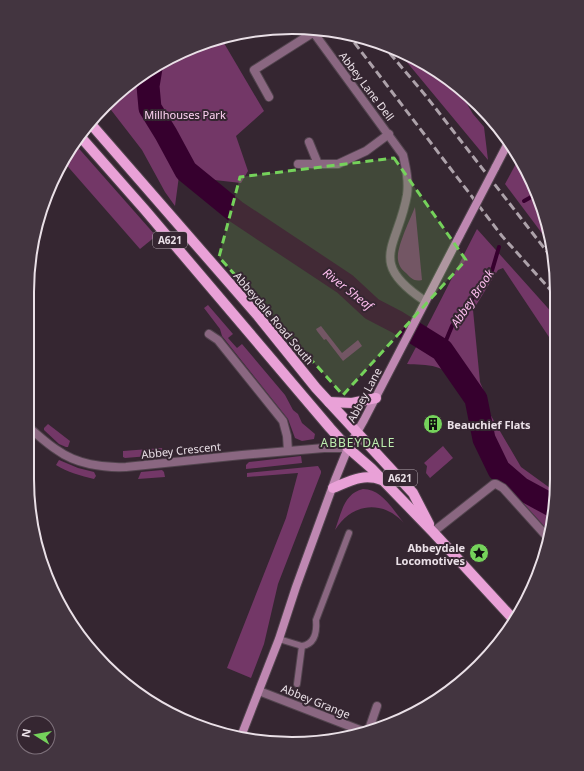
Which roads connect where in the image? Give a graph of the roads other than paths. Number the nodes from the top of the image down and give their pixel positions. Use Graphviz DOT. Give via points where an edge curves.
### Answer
graph roads {
  1 [pos="305,35"];
  2 [pos="316,35"];
  3 [pos="269,97"];
  4 [pos="94,127"];
  5 [pos="389,134"];
  6 [pos="83,140"];
  7 [pos="309,142"];
  8 [pos="506,147"];
  9 [pos="298,164"];
  10 [pos="318,164"];
  11 [pos="425,301"];
  12 [pos="209,334"];
  13 [pos="376,398"];
  14 [pos="328,402"];
  15 [pos="34,432"];
  16 [pos="357,432"];
  17 [pos="348,448"];
  18 [pos="288,451"];
  19 [pos="384,481"];
  20 [pos="333,488"];
  21 [pos="349,532"];
  22 [pos="433,532"];
  23 [pos="544,533"];
  24 [pos="510,616"];
  25 [pos="279,639"];
  26 [pos="302,646"];
  27 [pos="297,684"];
  28 [pos="259,691"];
  29 [pos="377,706"];
  30 [pos="371,724"];
  31 [pos="356,729"];
  32 [pos="243,732"];
  1 -- 3 [label="street, Abbey Lane Dell" via="254,70"];
  2 -- 5 [label="street, Abbey Lane Dell"];
  4 -- 14 [label="main road, Abbeydale Road South / A621" via="258,316"];
  5 -- 10 [label="street, Abbey Lane Dell" via="366,151 338,164"];
  5 -- 11 [label="street, Abbey Lane Dell" via="403,155 408,186 390,249 391,266 408,289"];
  6 -- 17 [label="main road, Abbeydale Road South / A621"];
  7 -- 10 [label="street"];
  8 -- 11 [label="main road, Abbey Lane, bridge"];
  9 -- 10 [label="street, Abbey Lane Dell"];
  11 -- 13 [label="main road, Abbey Lane"];
  12 -- 18 [label="street" via="218,340 283,420 288,436"];
  13 -- 14 [label="main road" via="352,403"];
  13 -- 16 [label="main road, Abbey Lane"];
  14 -- 16 [label="main road, Abbeydale Road South / A621"];
  15 -- 18 [label="street, Abbey Crescent" via="65,455 87,463 108,466 126,467"];
  16 -- 17 [label="main road, Abbey Lane"];
  16 -- 22 [label="main road, Abbeydale Road South / A621" via="414,493"];
  17 -- 18 [label="street, Abbey Crescent"];
  17 -- 19 [label="main road, Abbeydale Road South / A621"];
  17 -- 20 [label="main road, Abbey Lane"];
  19 -- 20 [label="main road" via="377,478 356,478"];
  19 -- 22 [label="main road, Abbeydale Road South / A621"];
  20 -- 25 [label="main road, Abbey Lane"];
  21 -- 26 [label="lane" via="316,620 315,635 310,643"];
  22 -- 23 [label="street" via="496,484 503,488"];
  22 -- 24 [label="main road, Abbeydale Road South / A621"];
  25 -- 26 [label="lane"];
  25 -- 28 [label="main road, Abbey Lane"];
  26 -- 27 [label="lane"];
  28 -- 31 [label="street, Abbey Grange"];
  28 -- 32 [label="main road, Abbey Lane"];
  29 -- 30 [label="street"];
}
